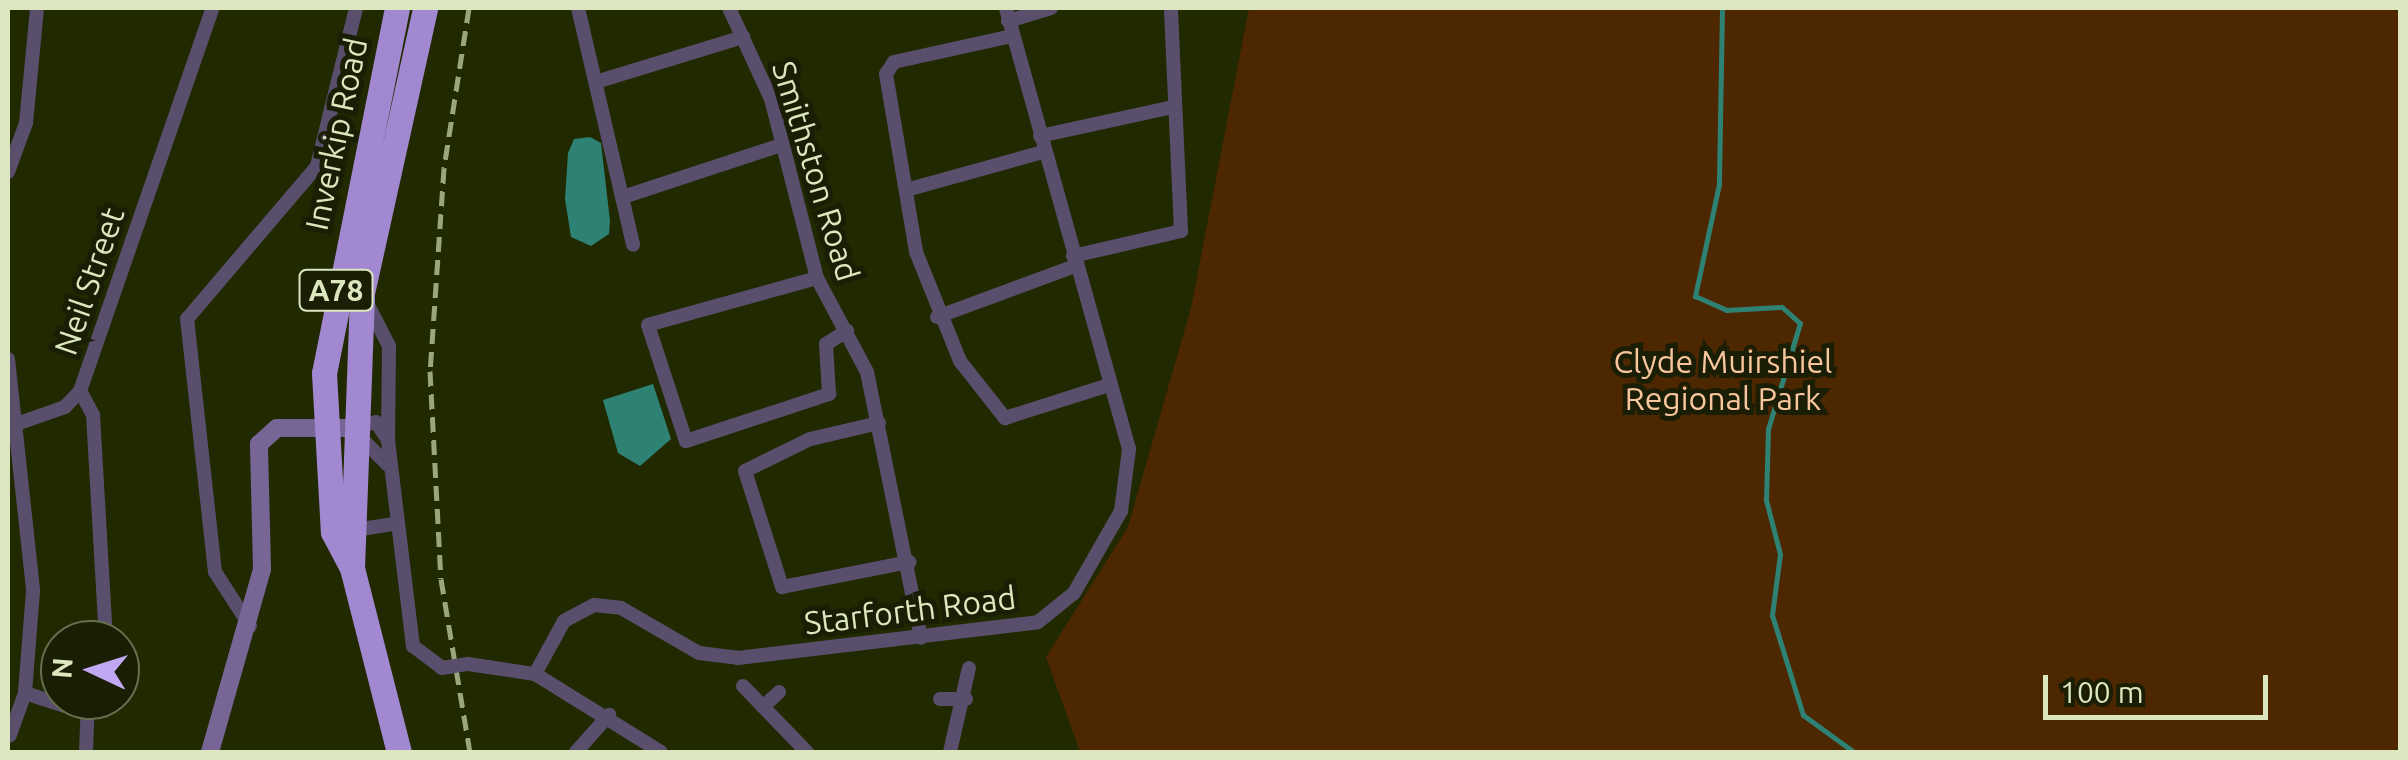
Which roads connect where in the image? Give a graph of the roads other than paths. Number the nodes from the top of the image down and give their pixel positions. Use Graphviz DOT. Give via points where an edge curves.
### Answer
graph roads {
  1 [pos="37,8"];
  2 [pos="213,8"];
  3 [pos="356,8"];
  4 [pos="396,8"];
  5 [pos="425,8"];
  6 [pos="578,8"];
  7 [pos="729,8"];
  8 [pos="1051,8"];
  9 [pos="1171,8"];
  10 [pos="1007,14"];
  11 [pos="1012,36"];
  12 [pos="743,37"];
  13 [pos="599,81"];
  14 [pos="1173,107"];
  15 [pos="1040,136"];
  16 [pos="781,145"];
  17 [pos="1043,152"];
  18 [pos="8,172"];
  19 [pos="906,190"];
  20 [pos="623,197"];
  21 [pos="633,245"];
  22 [pos="1074,261"];
  23 [pos="817,278"];
  24 [pos="362,293"];
  25 [pos="937,317"];
  26 [pos="848,331"];
  27 [pos="8,359"];
  28 [pos="1108,385"];
  29 [pos="80,390"];
  30 [pos="879,423"];
  31 [pos="14,425"];
  32 [pos="324,426"];
  33 [pos="351,428"];
  34 [pos="388,440"];
  35 [pos="388,465"];
  36 [pos="393,524"];
  37 [pos="355,530"];
  38 [pos="910,562"];
  39 [pos="352,568"];
  40 [pos="105,620"];
  41 [pos="250,626"];
  42 [pos="922,638"];
  43 [pos="970,668"];
  44 [pos="535,674"];
  45 [pos="743,686"];
  46 [pos="779,692"];
  47 [pos="25,693"];
  48 [pos="40,696"];
  49 [pos="940,699"];
  50 [pos="966,699"];
  51 [pos="763,707"];
  52 [pos="609,715"];
  53 [pos="86,720"];
  54 [pos="10,735"];
  55 [pos="86,752"];
  56 [pos="210,752"];
  57 [pos="399,752"];
  58 [pos="576,752"];
  59 [pos="661,752"];
  60 [pos="807,752"];
  61 [pos="950,752"];
  1 -- 18 [label="street" via="26,123"];
  2 -- 29 [label="street, Neil Street"];
  3 -- 41 [label="street" via="318,166 187,319 215,572"];
  4 -- 32 [label="highway, Inverkip Road / A78" via="330,320"];
  5 -- 24 [label="highway, Inverkip Road / A78"];
  6 -- 13 [label="street"];
  7 -- 12 [label="street, Smithston Road"];
  8 -- 10 [label="street"];
  9 -- 14 [label="street" via="1180,68"];
  10 -- 11 [label="street, Starforth Road"];
  11 -- 15 [label="street, Starforth Road"];
  11 -- 19 [label="street" via="894,62 886,74"];
  12 -- 13 [label="street"];
  12 -- 16 [label="street, Smithston Road"];
  13 -- 20 [label="street"];
  14 -- 15 [label="street"];
  14 -- 22 [label="street" via="1181,231"];
  15 -- 17 [label="street, Starforth Road"];
  16 -- 20 [label="street"];
  16 -- 23 [label="street, Smithston Road"];
  17 -- 19 [label="street"];
  17 -- 22 [label="street, Starforth Road"];
  19 -- 25 [label="street"];
  20 -- 21 [label="street"];
  22 -- 25 [label="street"];
  22 -- 28 [label="street, Starforth Road"];
  23 -- 26 [label="street, Smithston Road"];
  23 -- 26 [label="street" via="648,325 686,441 830,394 826,344"];
  24 -- 33 [label="highway, Inverkip Road / A78"];
  24 -- 34 [label="street" via="389,346"];
  25 -- 28 [label="street" via="1005,418"];
  26 -- 30 [label="street, Smithston Road"];
  27 -- 31 [label="street"];
  28 -- 42 [label="street, Starforth Road" via="1129,449 1122,511 1074,594 1038,622"];
  29 -- 31 [label="street" via="65,407"];
  29 -- 40 [label="street, Neil Street" via="93,414"];
  30 -- 38 [label="street, Smithston Road"];
  30 -- 38 [label="street" via="810,439 745,470 782,587"];
  31 -- 47 [label="street" via="33,591"];
  32 -- 33 [label="street"];
  32 -- 39 [label="highway, Inverkip Road / A78" via="333,532"];
  32 -- 41 [label="street" via="276,428 259,444 262,569"];
  33 -- 34 [label="street" via="376,422"];
  33 -- 35 [label="street"];
  33 -- 37 [label="highway, Inverkip Road / A78"];
  34 -- 35 [label="street"];
  35 -- 36 [label="street"];
  36 -- 37 [label="street"];
  36 -- 44 [label="street, bridge" via="413,646 442,668 468,664"];
  37 -- 39 [label="highway, Inverkip Road / A78"];
  38 -- 42 [label="street, Smithston Road"];
  39 -- 57 [label="highway, Inverkip Road / A78"];
  41 -- 56 [label="street"];
  42 -- 44 [label="street, Starforth Road" via="738,658 698,653 621,608 594,604 564,622"];
  43 -- 50 [label="street"];
  44 -- 52 [label="street"];
  45 -- 51 [label="street"];
  46 -- 51 [label="street"];
  47 -- 48 [label="street"];
  47 -- 54 [label="street"];
  49 -- 50 [label="street"];
  50 -- 61 [label="street"];
  51 -- 60 [label="street"];
  52 -- 58 [label="street"];
  52 -- 59 [label="street"];
  53 -- 55 [label="street"];
}
